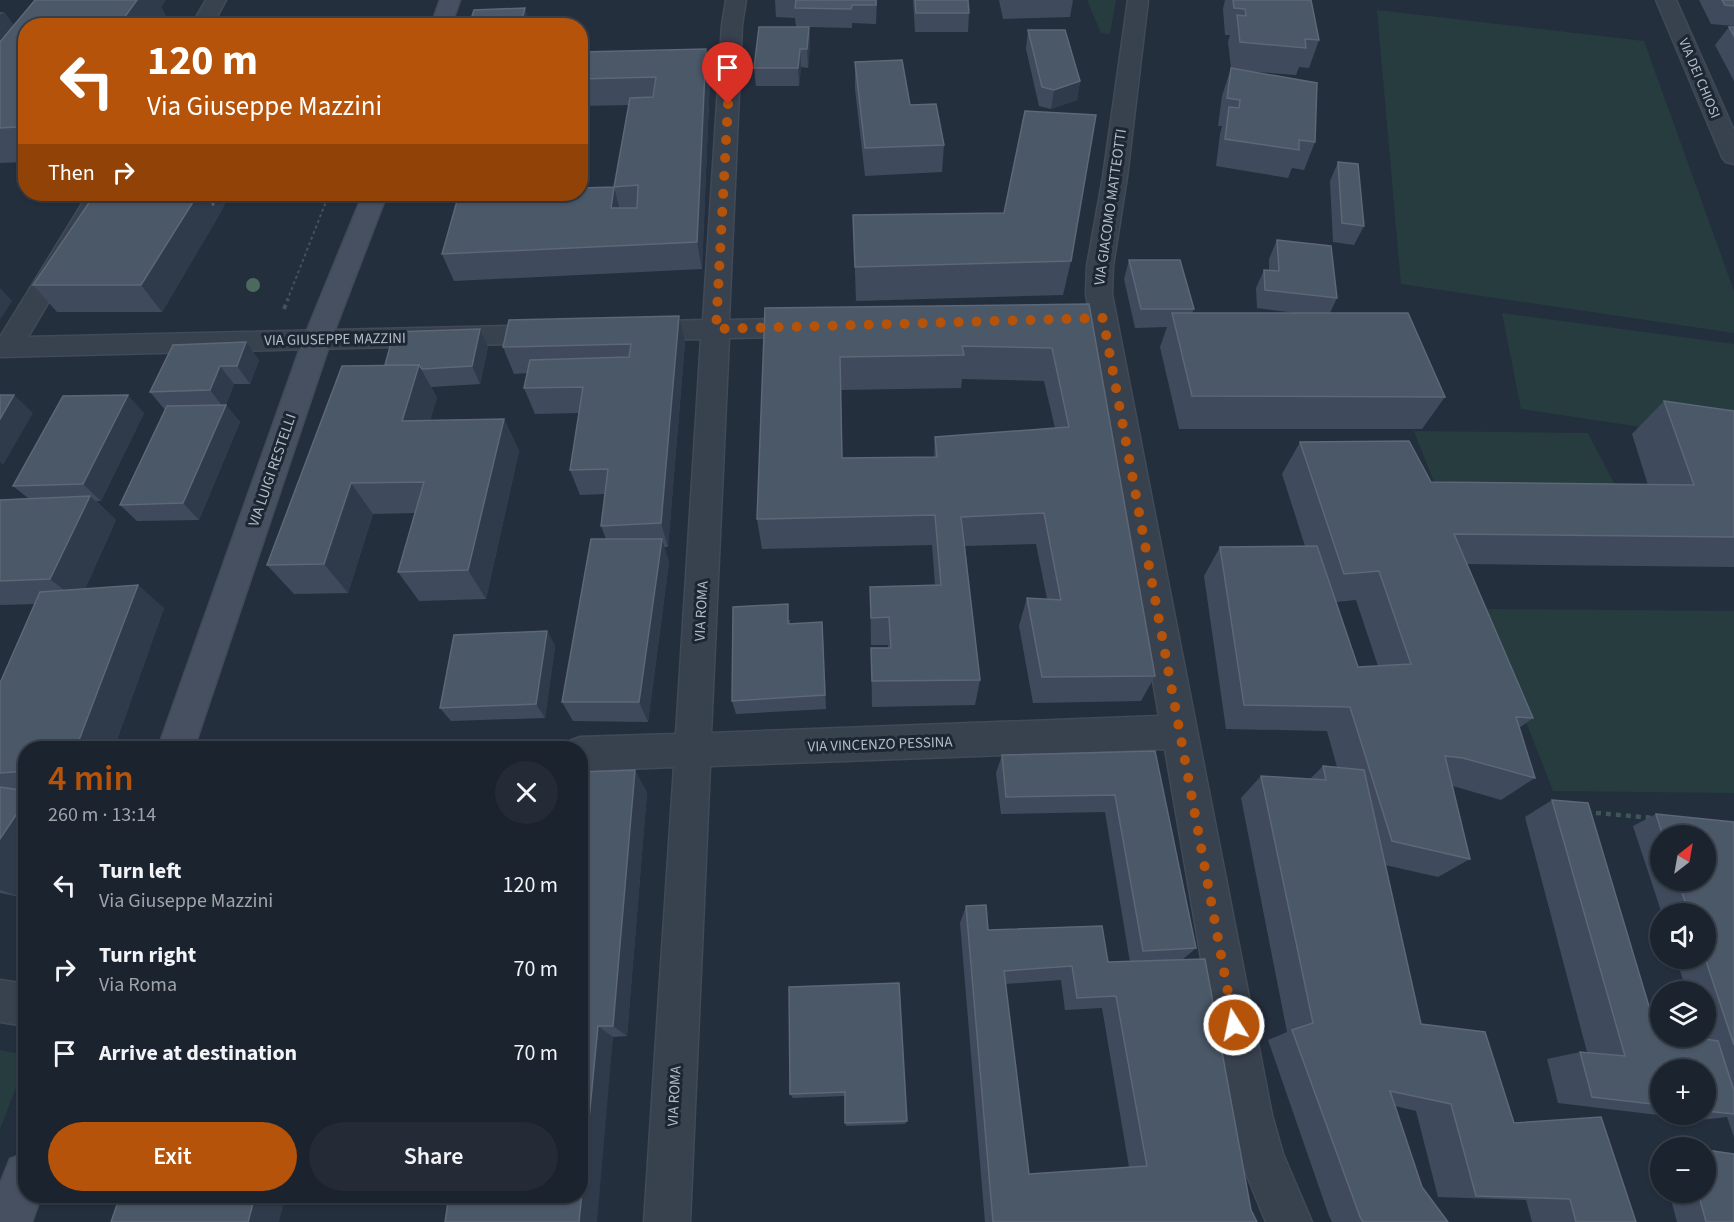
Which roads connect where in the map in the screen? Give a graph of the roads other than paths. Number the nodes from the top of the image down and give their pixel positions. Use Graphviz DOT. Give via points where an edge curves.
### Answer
graph roads {
  1 [pos="216,0"];
  2 [pos="450,0"];
  3 [pos="736,0"];
  4 [pos="1138,0"];
  5 [pos="1666,0"];
  6 [pos="206,18"];
  7 [pos="444,18"];
  8 [pos="1734,157"];
  9 [pos="96,201"];
  10 [pos="372,201"];
  11 [pos="839,326"];
  12 [pos="716,329"];
  13 [pos="607,332"];
  14 [pos="572,333"];
  15 [pos="317,340"];
  16 [pos="4,347"];
  17 [pos="1180,732"];
  18 [pos="178,741"];
  19 [pos="693,751"];
  20 [pos="588,754"];
  21 [pos="0,1001"];
  22 [pos="18,1004"];
  23 [pos="18,1197"];
  24 [pos="9,1222"];
  25 [pos="667,1222"];
  26 [pos="1289,1222"];
  1 -- 6 [label="street"];
  2 -- 7 [label="street"];
  3 -- 12 [label="street, VIA ROMA"];
  4 -- 17 [label="street, VIA GIACOMO MATTEOTTI" via="1099,292 1092,319"];
  5 -- 8 [label="street, VIA DEI CHIOSI"];
  9 -- 16 [label="street"];
  10 -- 15 [label="street, VIA LUIGI RESTELLI"];
  11 -- 12 [label="street"];
  12 -- 13 [label="street"];
  12 -- 19 [label="street, VIA ROMA"];
  14 -- 15 [label="street, VIA GIUSEPPE MAZZINI"];
  15 -- 16 [label="street, VIA GIUSEPPE MAZZINI"];
  15 -- 18 [label="street, VIA LUIGI RESTELLI"];
  17 -- 19 [label="street, VIA VINCENZO PESSINA"];
  17 -- 26 [label="street, VIA GIACOMO MATTEOTTI" via="1252,1125"];
  19 -- 20 [label="street, VIA VINCENZO PESSINA"];
  19 -- 25 [label="street, VIA ROMA"];
  21 -- 22 [label="street"];
  23 -- 24 [label="street"];
}
